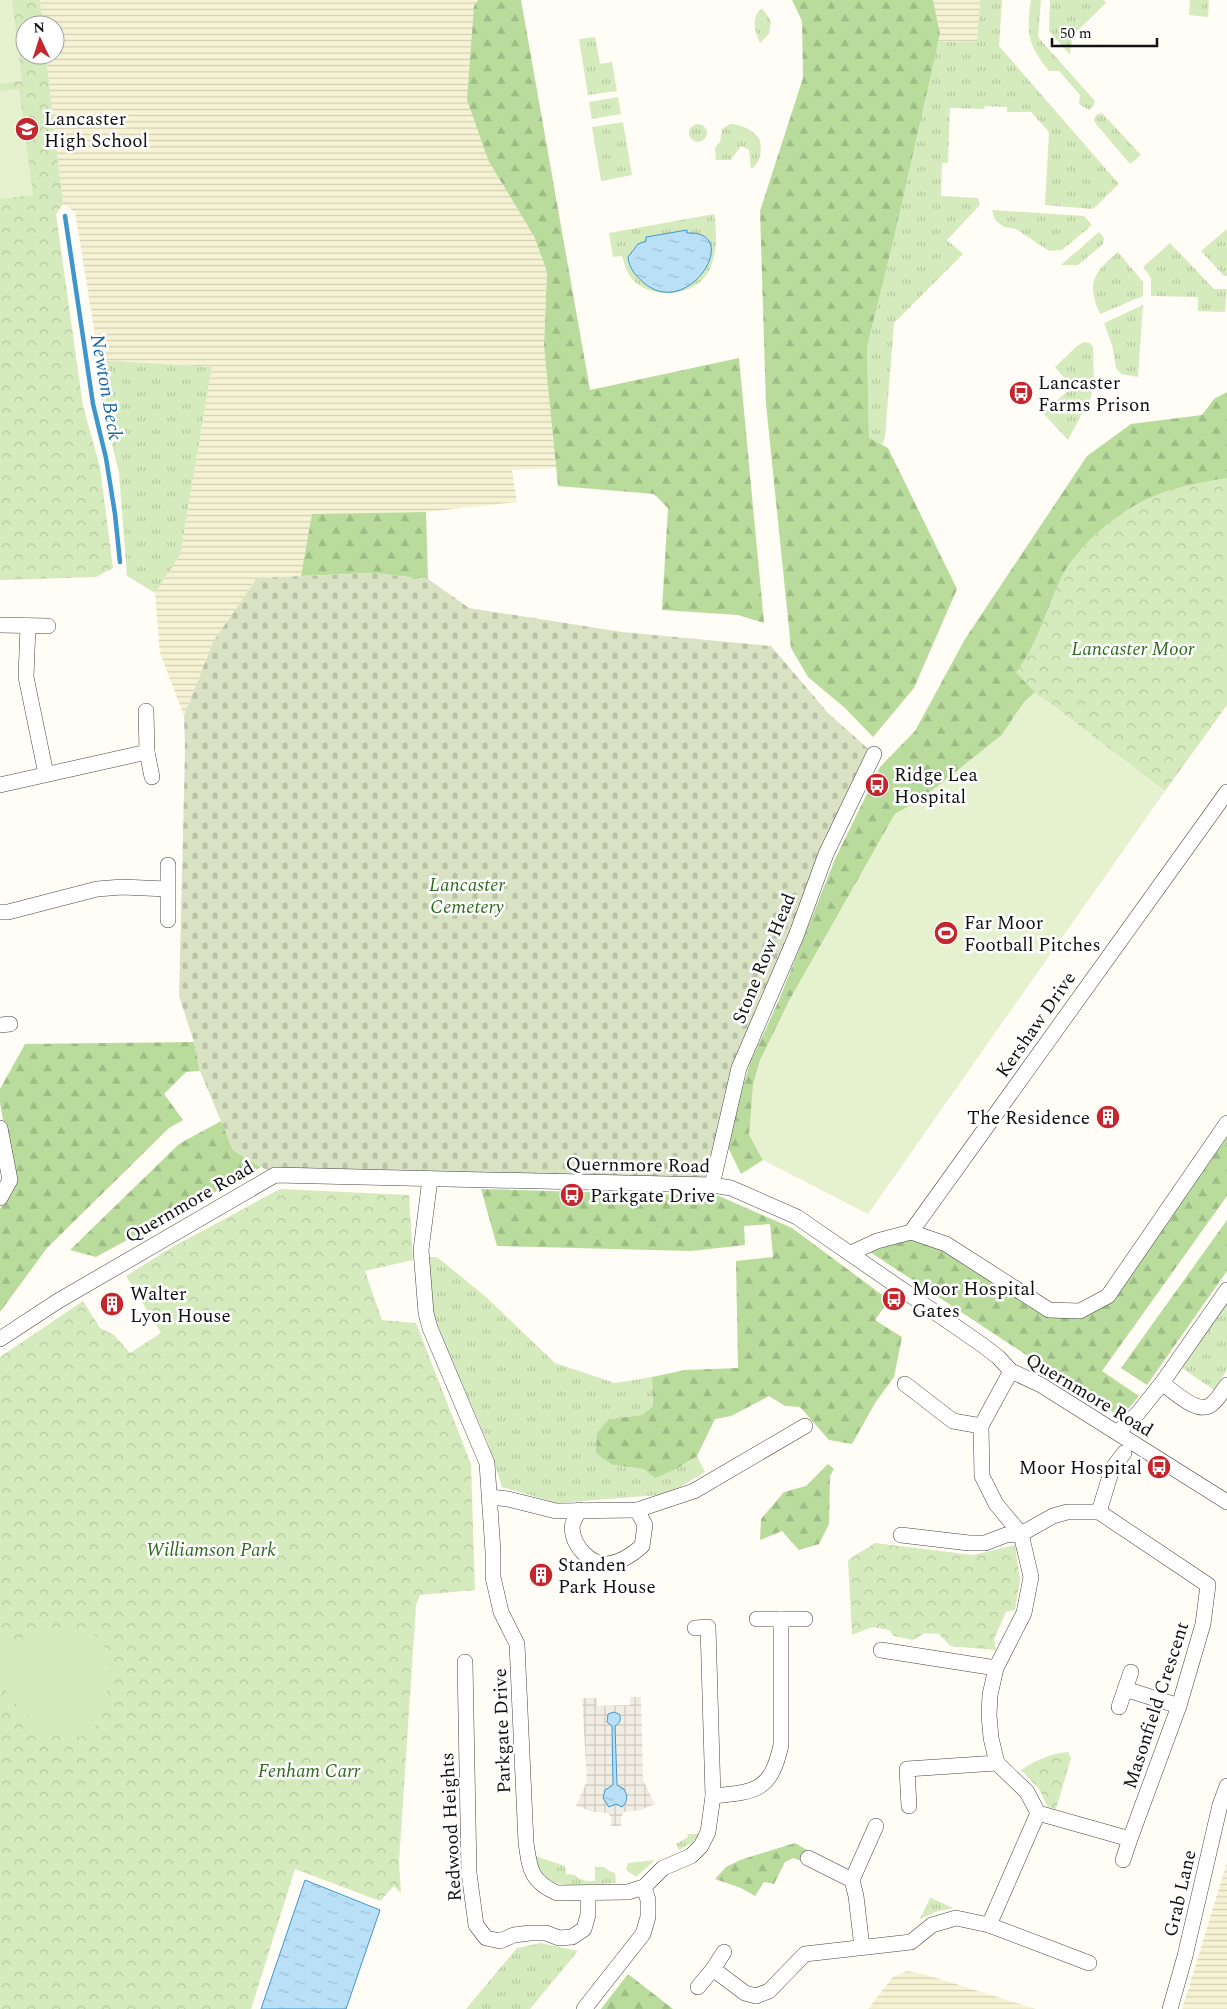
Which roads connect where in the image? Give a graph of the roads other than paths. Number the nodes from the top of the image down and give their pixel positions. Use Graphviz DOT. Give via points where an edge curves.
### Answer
graph roads {
  1 [pos="0,624"];
  2 [pos="28,626"];
  3 [pos="48,626"];
  4 [pos="146,711"];
  5 [pos="148,752"];
  6 [pos="874,754"];
  7 [pos="46,774"];
  8 [pos="152,777"];
  9 [pos="0,785"];
  10 [pos="1227,792"];
  11 [pos="168,865"];
  12 [pos="167,889"];
  13 [pos="0,912"];
  14 [pos="168,920"];
  15 [pos="1227,1123"];
  16 [pos="0,1128"];
  17 [pos="430,1179"];
  18 [pos="712,1185"];
  19 [pos="0,1198"];
  20 [pos="911,1232"];
  21 [pos="850,1253"];
  22 [pos="1227,1290"];
  23 [pos="0,1340"];
  24 [pos="1011,1371"];
  25 [pos="1162,1383"];
  26 [pos="905,1384"];
  27 [pos="1227,1385"];
  28 [pos="805,1426"];
  29 [pos="981,1426"];
  30 [pos="1118,1432"];
  31 [pos="1124,1453"];
  32 [pos="490,1497"];
  33 [pos="1227,1502"];
  34 [pos="579,1510"];
  35 [pos="638,1510"];
  36 [pos="1098,1512"];
  37 [pos="1021,1534"];
  38 [pos="901,1535"];
  39 [pos="757,1619"];
  40 [pos="781,1619"];
  41 [pos="805,1619"];
  42 [pos="695,1628"];
  43 [pos="881,1650"];
  44 [pos="465,1662"];
  45 [pos="996,1668"];
  46 [pos="1131,1672"];
  47 [pos="1125,1689"];
  48 [pos="1179,1706"];
  49 [pos="1119,1707"];
  50 [pos="997,1763"];
  51 [pos="1227,1786"];
  52 [pos="713,1796"];
  53 [pos="909,1806"];
  54 [pos="1038,1813"];
  55 [pos="876,1826"];
  56 [pos="1130,1839"];
  57 [pos="808,1858"];
  58 [pos="1123,1860"];
  59 [pos="852,1880"];
  60 [pos="644,1887"];
  61 [pos="588,1893"];
  62 [pos="989,1925"];
  63 [pos="862,1947"];
  64 [pos="724,1952"];
  65 [pos="1089,1963"];
  66 [pos="713,1969"];
  67 [pos="698,1987"];
  68 [pos="584,2009"];
  69 [pos="1170,2009"];
  1 -- 2 [label="street"];
  2 -- 3 [label="street"];
  2 -- 7 [label="street" via="26,677"];
  4 -- 5 [label="street"];
  5 -- 7 [label="street"];
  5 -- 8 [label="street"];
  6 -- 18 [label="street, Stone Row Head" via="826,854 796,936 739,1068"];
  7 -- 9 [label="street"];
  10 -- 20 [label="street, Kershaw Drive"];
  11 -- 12 [label="street"];
  12 -- 13 [label="street" via="97,889"];
  12 -- 14 [label="street"];
  15 -- 20 [label="street" via="1108,1296 1080,1311 1049,1310 946,1244"];
  16 -- 19 [label="street" via="10,1180"];
  17 -- 18 [label="street, Quernmore Road"];
  17 -- 23 [label="street, Quernmore Road" via="275,1175 58,1301"];
  17 -- 32 [label="street, Parkgate Drive" via="421,1250 426,1313 487,1463"];
  18 -- 21 [label="street, Quernmore Road" via="731,1188 798,1217"];
  20 -- 21 [label="street" via="877,1241"];
  21 -- 24 [label="street, Quernmore Road" via="981,1344"];
  22 -- 25 [label="street"];
  24 -- 29 [label="street"];
  24 -- 30 [label="street, Quernmore Road" via="1041,1385"];
  25 -- 27 [label="street" via="1194,1406 1202,1408 1210,1406"];
  25 -- 30 [label="street"];
  26 -- 29 [label="street" via="953,1421"];
  28 -- 35 [label="street" via="694,1491"];
  29 -- 37 [label="street" via="982,1476 996,1504"];
  30 -- 33 [label="street, Quernmore Road"];
  31 -- 36 [label="street" via="1112,1469"];
  32 -- 34 [label="street" via="556,1511"];
  32 -- 61 [label="street, Parkgate Drive" via="493,1577 501,1612 517,1644 530,1872 538,1882 557,1893"];
  34 -- 35 [label="street"];
  34 -- 35 [label="street" via="572,1528 577,1546 588,1558 606,1564 628,1558 642,1546 645,1525"];
  36 -- 37 [label="street" via="1067,1512"];
  36 -- 48 [label="street, Masonfield Crescent" via="1208,1585 1204,1624"];
  37 -- 38 [label="street" via="970,1544"];
  37 -- 45 [label="street" via="1031,1577 1024,1613"];
  39 -- 40 [label="street"];
  40 -- 41 [label="street"];
  40 -- 52 [label="street" via="781,1745 777,1763 770,1779 756,1789"];
  42 -- 52 [label="street" via="708,1627"];
  43 -- 45 [label="street"];
  44 -- 61 [label="street, Redwood Heights" via="469,1873 476,1925 486,1938 500,1941 530,1933 572,1937 584,1929"];
  45 -- 50 [label="street" via="989,1715"];
  46 -- 47 [label="street"];
  47 -- 48 [label="street"];
  47 -- 49 [label="street"];
  48 -- 56 [label="street, Masonfield Crescent"];
  50 -- 53 [label="street" via="908,1769"];
  50 -- 54 [label="street" via="1027,1792"];
  51 -- 69 [label="street, Grab Lane"];
  52 -- 60 [label="street" via="708,1832 701,1846 691,1856 663,1868"];
  54 -- 56 [label="street"];
  54 -- 62 [label="street"];
  55 -- 59 [label="street"];
  56 -- 58 [label="street, Masonfield Crescent"];
  57 -- 59 [label="street"];
  59 -- 63 [label="street"];
  60 -- 61 [label="street, Parkgate Drive" via="628,1892"];
  60 -- 68 [label="street" via="648,1917 643,1934"];
  62 -- 63 [label="street" via="956,1918 932,1925 911,1942"];
  62 -- 65 [label="street"];
  63 -- 66 [label="street" via="805,1954 769,1991 756,1996 745,1993"];
  64 -- 66 [label="street"];
  66 -- 67 [label="street"];
}
